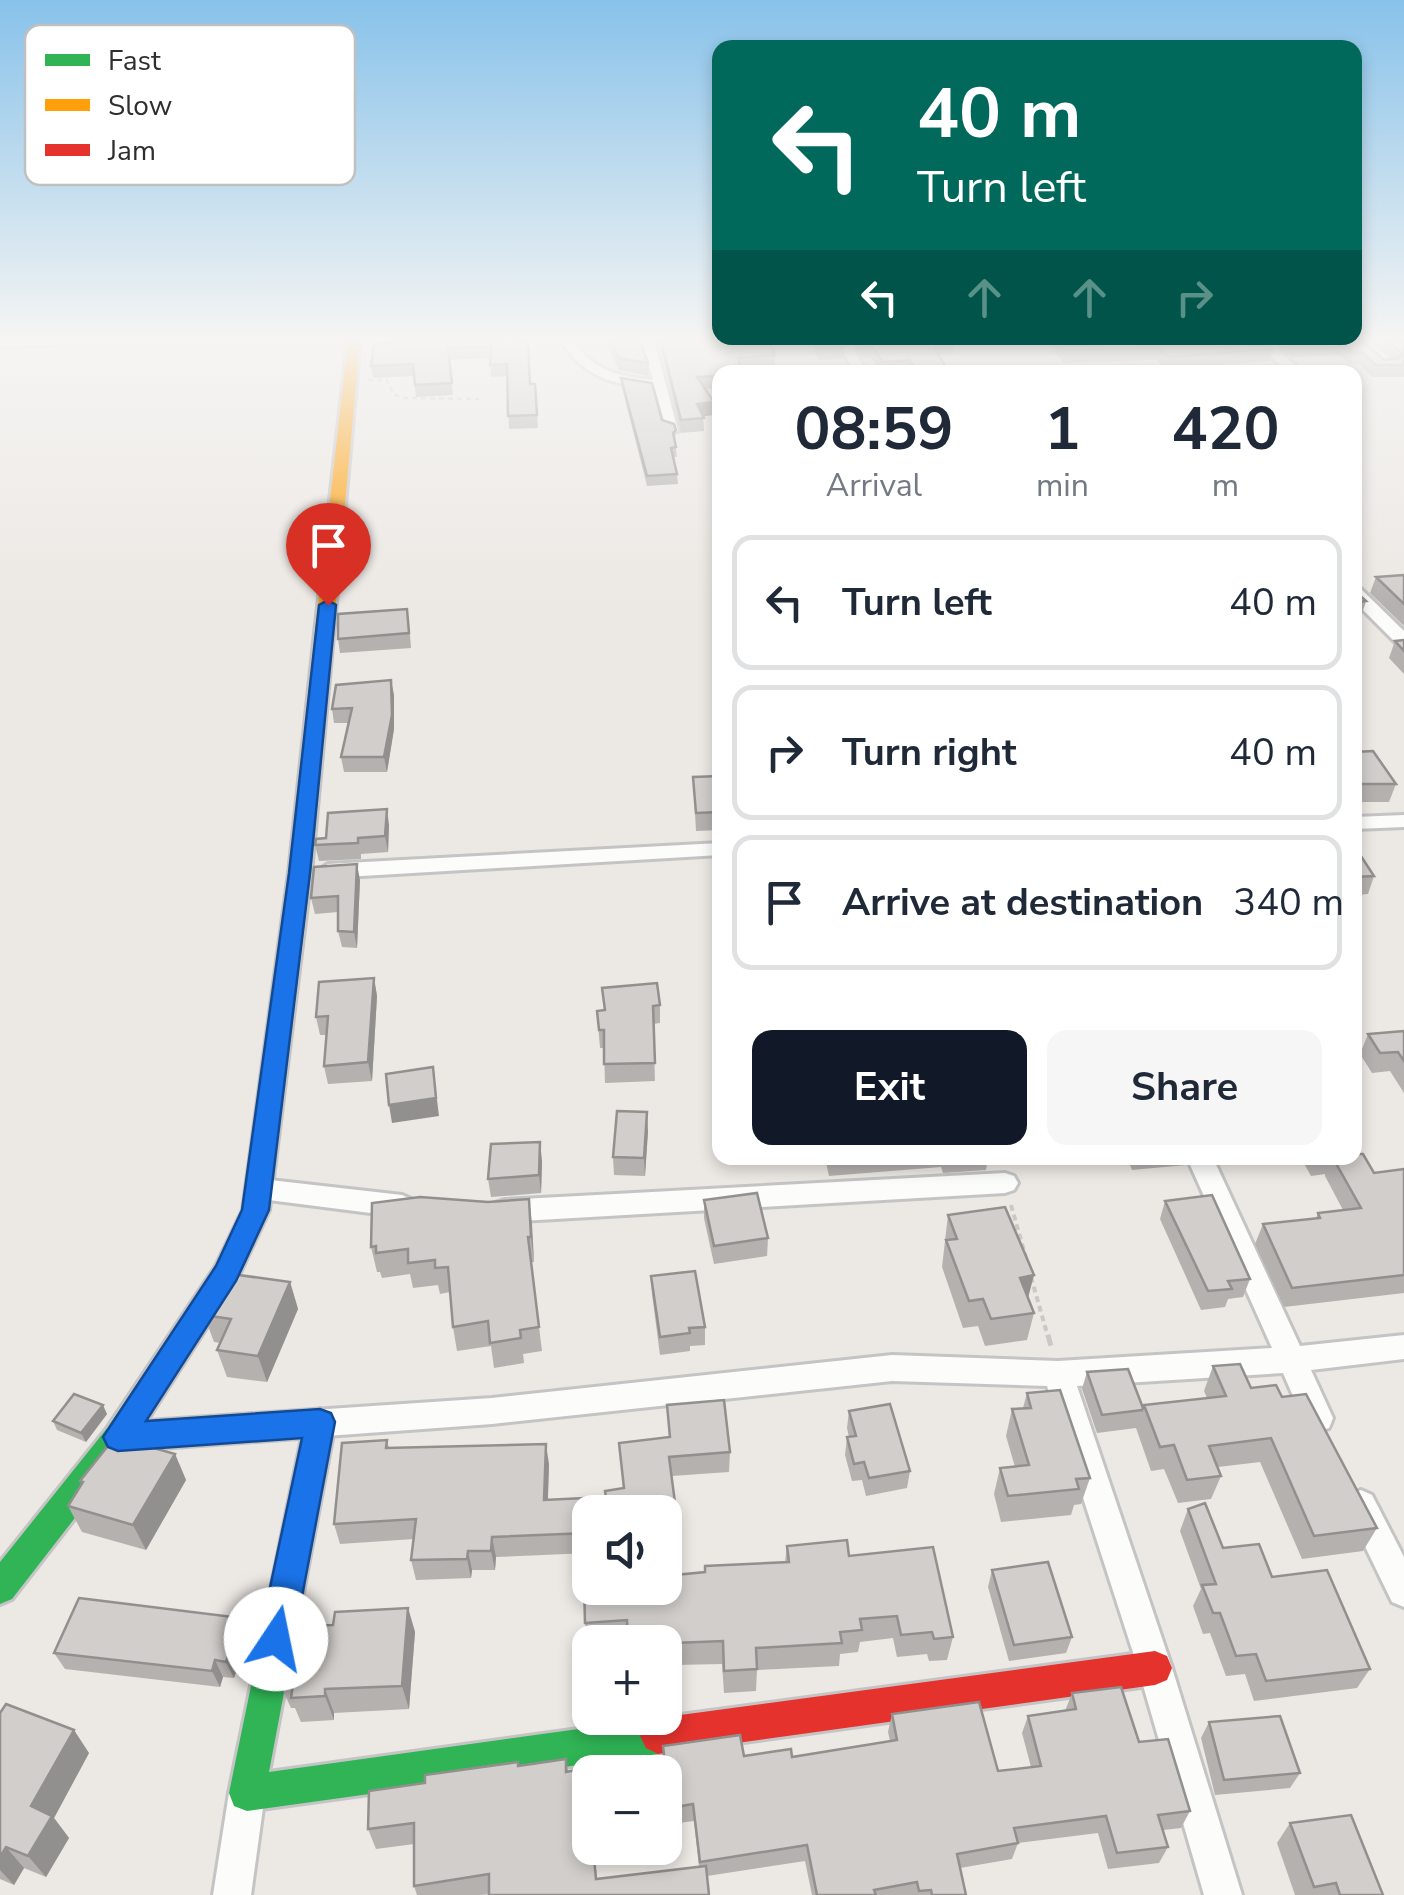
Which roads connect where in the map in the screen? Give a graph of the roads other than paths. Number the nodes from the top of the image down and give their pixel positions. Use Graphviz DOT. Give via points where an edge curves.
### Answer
graph roads {
  1 [pos="343,429"];
  2 [pos="1362,600"];
  3 [pos="1404,641"];
  4 [pos="1404,821"];
  5 [pos="1362,823"];
  6 [pos="712,849"];
  7 [pos="300,873"];
  8 [pos="1203,1165"];
  9 [pos="1005,1183"];
  10 [pos="261,1188"];
  11 [pos="432,1208"];
  12 [pos="472,1210"];
  13 [pos="1404,1348"];
  14 [pos="1289,1360"];
  15 [pos="1058,1374"];
  16 [pos="320,1422"];
  17 [pos="118,1437"];
  18 [pos="1333,1449"];
  19 [pos="1351,1484"];
  20 [pos="0,1588"];
  21 [pos="1404,1591"];
  22 [pos="1155,1668"];
  23 [pos="247,1793"];
  24 [pos="232,1895"];
  25 [pos="1223,1895"];
  1 -- 7 [label="street"];
  2 -- 3 [label="street"];
  4 -- 5 [label="street"];
  6 -- 7 [label="street"];
  7 -- 10 [label="street"];
  8 -- 14 [label="street"];
  9 -- 12 [label="street"];
  10 -- 11 [label="street"];
  10 -- 17 [label="street" via="226,1273"];
  13 -- 14 [label="street"];
  14 -- 15 [label="street"];
  14 -- 18 [label="street"];
  15 -- 16 [label="street" via="892,1368 492,1411"];
  15 -- 22 [label="street"];
  16 -- 17 [label="street"];
  16 -- 23 [label="street"];
  17 -- 20 [label="street"];
  19 -- 21 [label="street"];
  22 -- 23 [label="street"];
  22 -- 25 [label="street"];
  23 -- 24 [label="street"];
}
